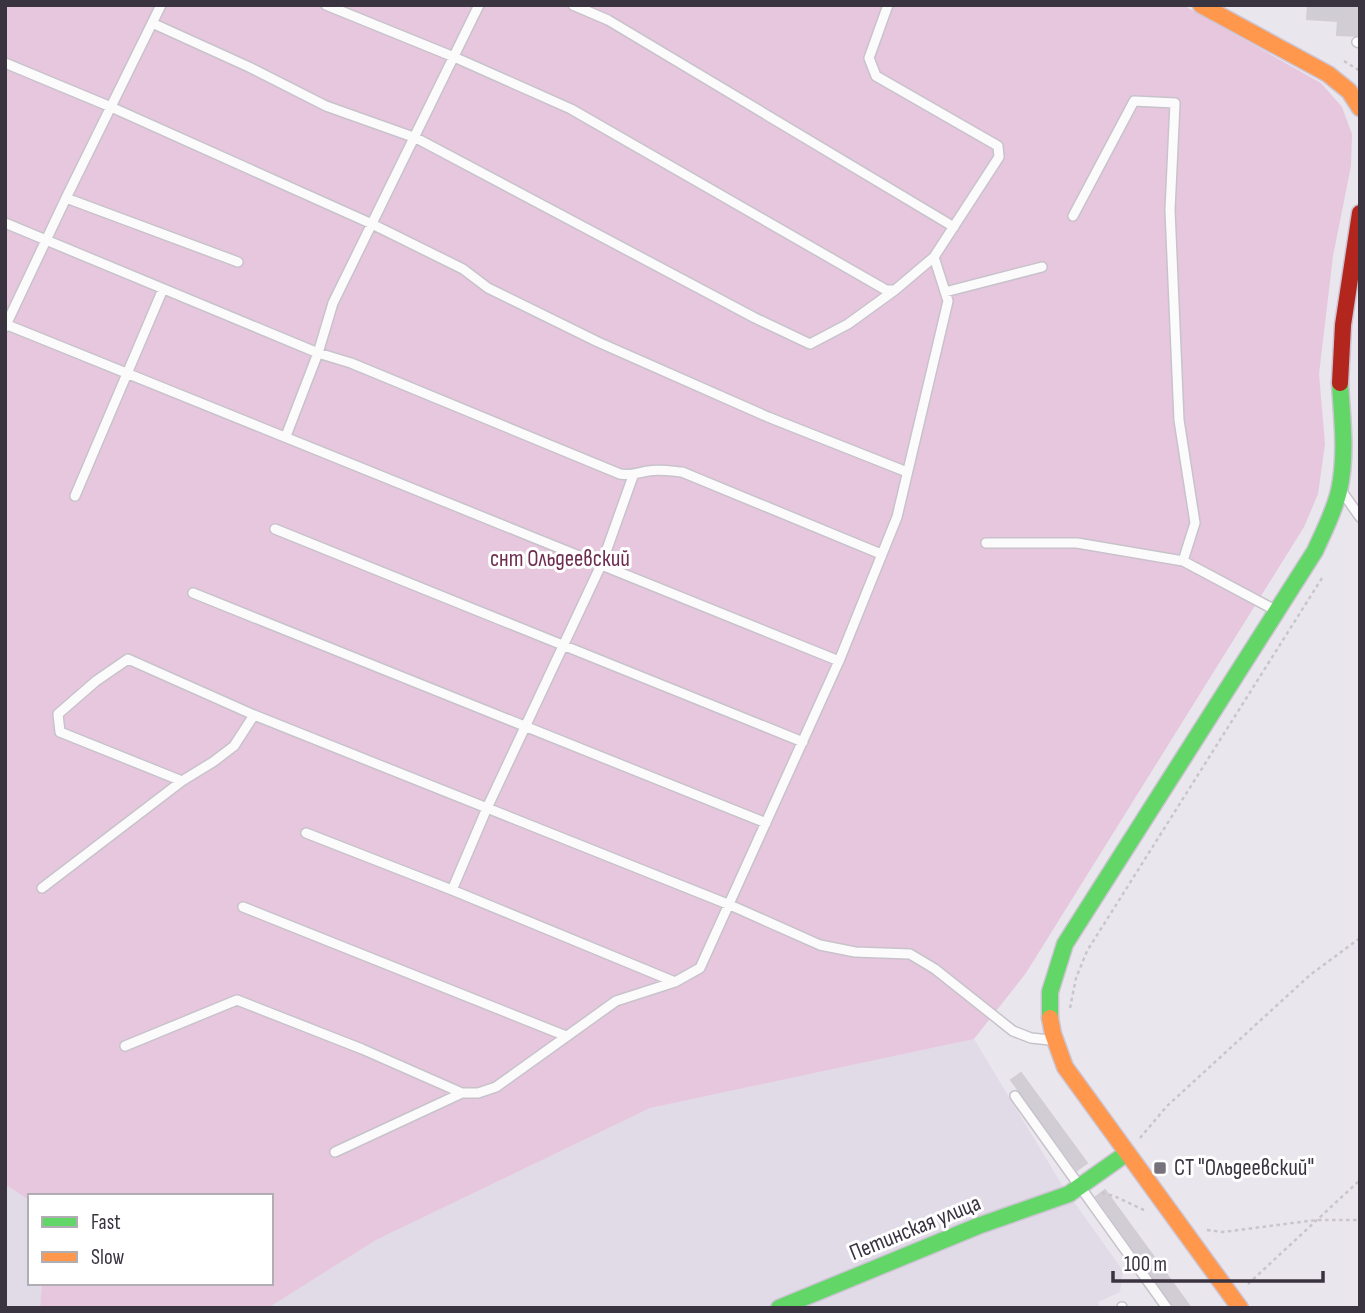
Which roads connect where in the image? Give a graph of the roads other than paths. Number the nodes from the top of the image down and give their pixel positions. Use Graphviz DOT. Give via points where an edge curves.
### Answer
graph roads {
  1 [pos="161,5"];
  2 [pos="326,5"];
  3 [pos="479,5"];
  4 [pos="573,5"];
  5 [pos="888,5"];
  6 [pos="1207,7"];
  7 [pos="152,23"];
  8 [pos="454,57"];
  9 [pos="5,63"];
  10 [pos="111,107"];
  11 [pos="1360,108"];
  12 [pos="416,138"];
  13 [pos="66,198"];
  14 [pos="1360,213"];
  15 [pos="1073,216"];
  16 [pos="5,223"];
  17 [pos="372,224"];
  18 [pos="954,227"];
  19 [pos="45,240"];
  20 [pos="934,257"];
  21 [pos="238,262"];
  22 [pos="1042,267"];
  23 [pos="163,289"];
  24 [pos="895,290"];
  25 [pos="945,292"];
  26 [pos="6,325"];
  27 [pos="318,353"];
  28 [pos="129,373"];
  29 [pos="286,436"];
  30 [pos="907,472"];
  31 [pos="633,476"];
  32 [pos="1340,489"];
  33 [pos="75,496"];
  34 [pos="1360,517"];
  35 [pos="275,529"];
  36 [pos="986,543"];
  37 [pos="881,554"];
  38 [pos="1183,562"];
  39 [pos="602,564"];
  40 [pos="193,593"];
  41 [pos="1276,611"];
  42 [pos="563,646"];
  43 [pos="839,660"];
  44 [pos="254,715"];
  45 [pos="525,728"];
  46 [pos="803,742"];
  47 [pos="182,781"];
  48 [pos="487,808"];
  49 [pos="766,823"];
  50 [pos="306,833"];
  51 [pos="42,888"];
  52 [pos="452,890"];
  53 [pos="730,905"];
  54 [pos="243,906"];
  55 [pos="675,982"];
  56 [pos="566,1036"];
  57 [pos="1053,1040"];
  58 [pos="125,1046"];
  59 [pos="462,1093"];
  60 [pos="1015,1096"];
  61 [pos="1132,1148"];
  62 [pos="335,1152"];
  63 [pos="1074,1191"];
  64 [pos="1237,1303"];
  65 [pos="779,1308"];
  66 [pos="1167,1308"];
  1 -- 7 [label="lane"];
  2 -- 8 [label="lane"];
  3 -- 8 [label="lane"];
  4 -- 18 [label="lane" via="608,20"];
  5 -- 18 [label="lane" via="869,58 876,76 998,146 999,158"];
  6 -- 11 [label="street" via="1328,74 1349,91"];
  7 -- 10 [label="lane"];
  7 -- 12 [label="lane" via="327,106"];
  8 -- 12 [label="lane"];
  8 -- 24 [label="lane" via="571,108 886,290"];
  9 -- 10 [label="lane"];
  10 -- 13 [label="lane"];
  10 -- 17 [label="lane"];
  12 -- 17 [label="lane"];
  12 -- 24 [label="lane" via="810,344"];
  13 -- 19 [label="lane"];
  13 -- 21 [label="lane"];
  14 -- 32 [label="street" via="1340,341"];
  15 -- 38 [label="lane" via="1134,101 1175,103 1170,210 1179,420 1195,523"];
  16 -- 19 [label="lane"];
  17 -- 27 [label="lane" via="333,303"];
  17 -- 30 [label="lane" via="598,342"];
  18 -- 20 [label="lane"];
  19 -- 23 [label="lane"];
  19 -- 26 [label="lane"];
  20 -- 24 [label="lane"];
  20 -- 25 [label="lane"];
  22 -- 25 [label="lane"];
  23 -- 27 [label="lane"];
  23 -- 28 [label="lane"];
  25 -- 30 [label="lane" via="948,300"];
  26 -- 28 [label="lane"];
  27 -- 29 [label="lane"];
  27 -- 31 [label="lane"];
  28 -- 29 [label="lane"];
  28 -- 33 [label="lane"];
  29 -- 39 [label="lane"];
  30 -- 37 [label="lane" via="897,517"];
  31 -- 37 [label="lane" via="645,471 682,472"];
  31 -- 39 [label="lane"];
  32 -- 34 [label="lane"];
  32 -- 41 [label="street" via="1315,551"];
  35 -- 42 [label="lane"];
  36 -- 38 [label="lane" via="1077,543"];
  37 -- 43 [label="lane"];
  38 -- 41 [label="lane"];
  39 -- 42 [label="lane"];
  39 -- 43 [label="lane"];
  40 -- 45 [label="lane"];
  41 -- 57 [label="street" via="1065,944 1049,996"];
  42 -- 45 [label="lane"];
  42 -- 46 [label="lane"];
  43 -- 46 [label="lane"];
  44 -- 47 [label="lane" via="234,746"];
  44 -- 47 [label="lane" via="128,659 58,714 60,732"];
  44 -- 48 [label="lane"];
  45 -- 48 [label="lane"];
  45 -- 49 [label="lane"];
  46 -- 49 [label="lane"];
  47 -- 51 [label="lane"];
  48 -- 52 [label="lane"];
  48 -- 53 [label="lane"];
  49 -- 53 [label="lane"];
  50 -- 52 [label="lane"];
  52 -- 55 [label="lane"];
  53 -- 55 [label="lane" via="701,968"];
  53 -- 57 [label="lane" via="820,945 910,954 1013,1031"];
  54 -- 56 [label="lane"];
  55 -- 56 [label="lane" via="616,1001"];
  56 -- 59 [label="lane" via="496,1087"];
  57 -- 61 [label="street" via="1065,1067"];
  58 -- 59 [label="lane" via="237,1000"];
  59 -- 62 [label="lane"];
  60 -- 63 [label="lane"];
  61 -- 63 [label="street, Петинская улица"];
  61 -- 64 [label="street"];
  63 -- 65 [label="street, Петинская улица"];
  63 -- 66 [label="lane"];
}
